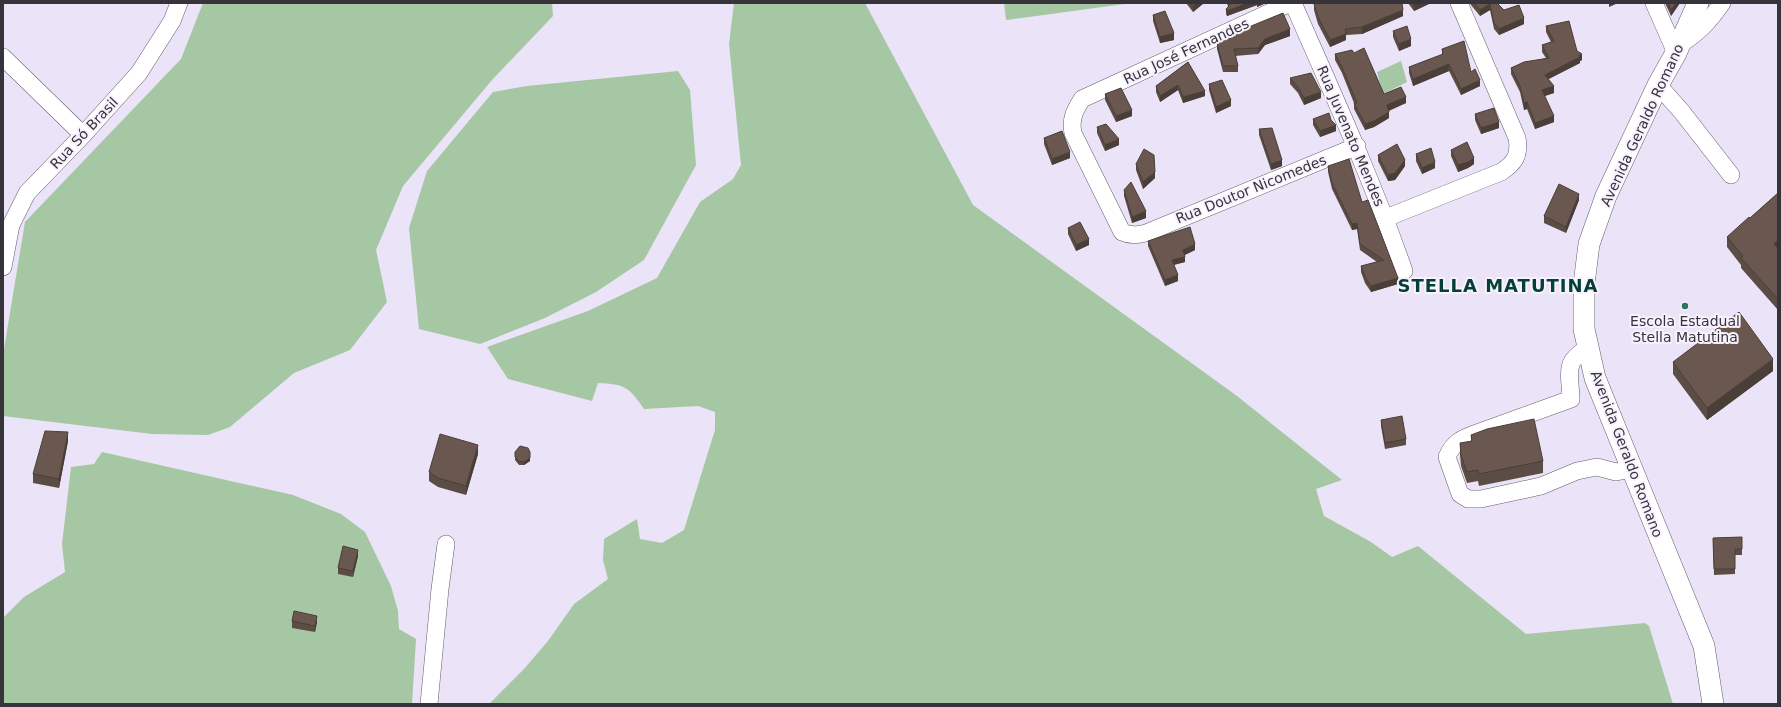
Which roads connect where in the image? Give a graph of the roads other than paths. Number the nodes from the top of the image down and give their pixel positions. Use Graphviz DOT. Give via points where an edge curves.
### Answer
graph roads {
  1 [pos="179,3"];
  2 [pos="1290,3"];
  3 [pos="1293,3"];
  4 [pos="1459,3"];
  5 [pos="1654,3"];
  6 [pos="1698,3"];
  7 [pos="1722,3"];
  8 [pos="1677,49"];
  9 [pos="3,57"];
  10 [pos="1658,85"];
  11 [pos="1082,99"];
  12 [pos="83,135"];
  13 [pos="1356,146"];
  14 [pos="1731,174"];
  15 [pos="1386,218"];
  16 [pos="3,267"];
  17 [pos="1404,271"];
  18 [pos="1588,346"];
  19 [pos="1632,469"];
  20 [pos="446,544"];
  21 [pos="429,704"];
  22 [pos="1713,704"];
  1 -- 12 [label="street, Rua Só Brasil" via="172,21 139,73"];
  2 -- 11 [label="street, Rua José Fernandes"];
  3 -- 13 [label="street, Rua Juvenato Mendes"];
  4 -- 15 [label="street" via="1517,138 1517,155 1510,167 1501,172"];
  5 -- 8 [label="street"];
  6 -- 8 [label="main road, Avenida Geraldo Romano"];
  7 -- 8 [label="street" via="1711,19"];
  8 -- 10 [label="main road, Avenida Geraldo Romano"];
  9 -- 12 [label="street"];
  10 -- 14 [label="street"];
  10 -- 18 [label="main road, Avenida Geraldo Romano" via="1606,196 1589,244 1584,284 1584,329"];
  11 -- 13 [label="street, Rua Doutor Nicomedes" via="1074,112 1073,133 1122,232 1128,235 1146,233"];
  12 -- 16 [label="street, Rua Só Brasil" via="27,193 11,225"];
  13 -- 15 [label="street, Rua Juvenato Mendes"];
  15 -- 17 [label="street, Rua Juvenato Mendes"];
  18 -- 19 [label="main road, Avenida Geraldo Romano" via="1595,378"];
  18 -- 19 [label="street" via="1572,360 1569,371 1571,399 1477,433 1451,447 1447,457 1460,494 1468,499 1481,500 1541,486 1577,471 1597,467 1616,472"];
  19 -- 22 [label="main road, Avenida Geraldo Romano" via="1704,646"];
  20 -- 21 [label="street"];
}
